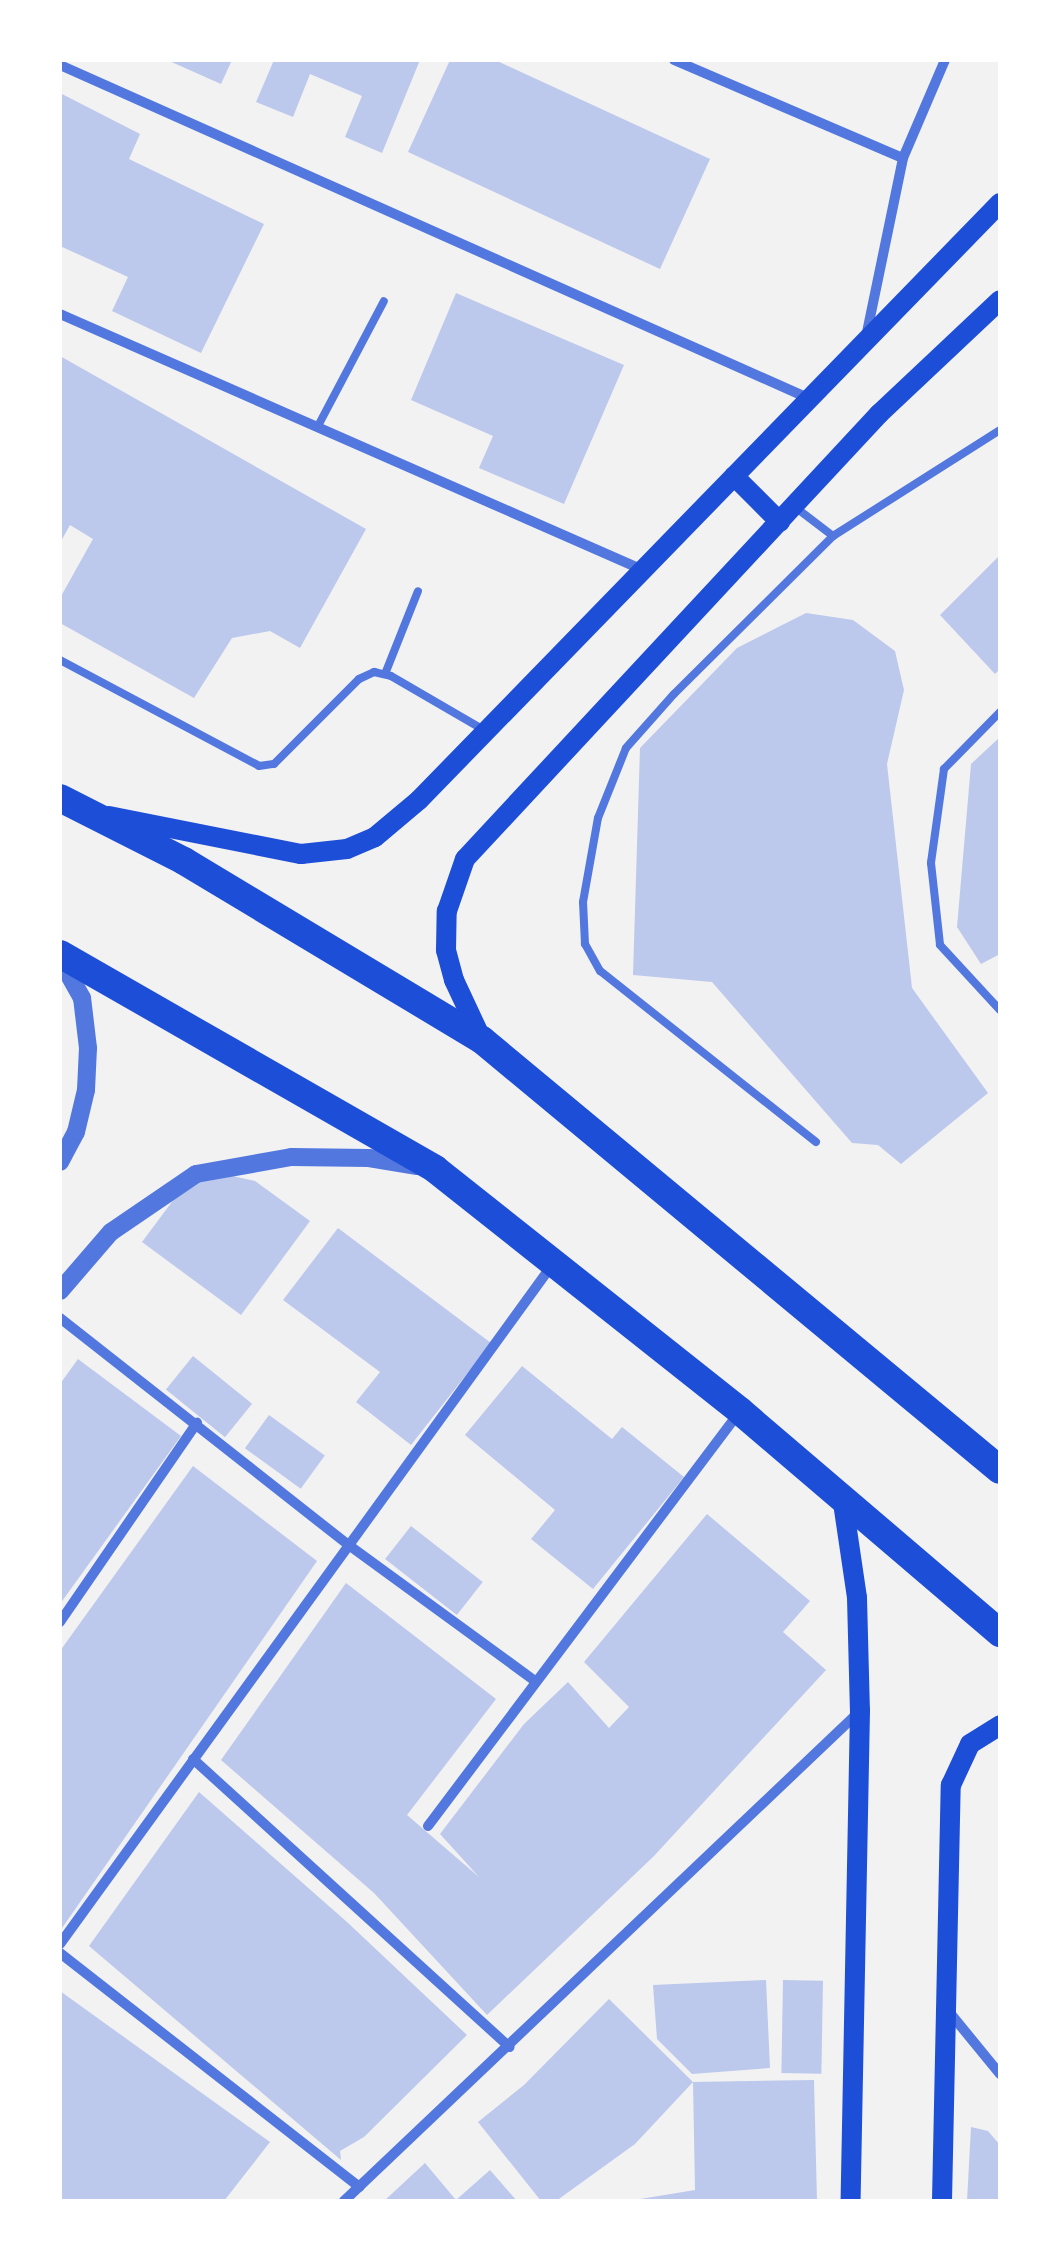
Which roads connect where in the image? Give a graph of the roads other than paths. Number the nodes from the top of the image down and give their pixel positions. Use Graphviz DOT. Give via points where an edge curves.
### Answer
graph roads {
  1 [pos="674,60"];
  2 [pos="945,60"];
  3 [pos="60,65"];
  4 [pos="903,158"];
  5 [pos="1000,203"];
  6 [pos="1000,300"];
  7 [pos="384,301"];
  8 [pos="60,314"];
  9 [pos="865,342"];
  10 [pos="809,399"];
  11 [pos="318,426"];
  12 [pos="1000,430"];
  13 [pos="734,476"];
  14 [pos="787,514"];
  15 [pos="834,536"];
  16 [pos="643,570"];
  17 [pos="418,591"];
  18 [pos="60,660"];
  19 [pos="385,674"];
  20 [pos="1000,712"];
  21 [pos="486,732"];
  22 [pos="72,804"];
  23 [pos="60,957"];
  24 [pos="1000,1010"];
  25 [pos="482,1040"];
  26 [pos="816,1142"];
  27 [pos="60,1162"];
  28 [pos="434,1169"];
  29 [pos="554,1264"];
  30 [pos="63,1280"];
  31 [pos="60,1318"];
  32 [pos="740,1412"];
  33 [pos="197,1423"];
  34 [pos="958,1435"];
  35 [pos="1000,1450"];
  36 [pos="1000,1470"];
  37 [pos="842,1496"];
  38 [pos="350,1546"];
  39 [pos="60,1622"];
  40 [pos="1000,1633"];
  41 [pos="535,1680"];
  42 [pos="860,1710"];
  43 [pos="1000,1725"];
  44 [pos="193,1759"];
  45 [pos="428,1826"];
  46 [pos="60,1944"];
  47 [pos="60,1953"];
  48 [pos="946,2009"];
  49 [pos="510,2047"];
  50 [pos="1000,2074"];
  51 [pos="358,2187"];
  52 [pos="344,2201"];
  53 [pos="851,2201"];
  54 [pos="942,2201"];
  1 -- 4 [label="street"];
  2 -- 4 [label="street"];
  3 -- 10 [label="street"];
  4 -- 9 [label="street"];
  5 -- 9 [label="main road"];
  6 -- 14 [label="main road" via="879,414"];
  7 -- 11 [label="lane"];
  8 -- 11 [label="street"];
  9 -- 10 [label="main road"];
  10 -- 13 [label="main road"];
  11 -- 16 [label="street"];
  12 -- 15 [label="lane"];
  13 -- 14 [label="main road"];
  13 -- 16 [label="main road"];
  14 -- 15 [label="lane"];
  14 -- 25 [label="main road" via="466,860 448,903 446,950"];
  15 -- 26 [label="lane" via="626,748 598,818 583,902 585,944 600,971"];
  16 -- 21 [label="main road"];
  17 -- 19 [label="lane"];
  18 -- 19 [label="lane" via="265,766 359,679"];
  19 -- 21 [label="lane"];
  20 -- 24 [label="lane" via="944,769 931,863 940,945"];
  21 -- 22 [label="main road" via="390,825 348,849 286,852"];
  22 -- 25 [label="highway" via="201,871"];
  23 -- 27 [label="street" via="82,998 88,1048 76,1132"];
  23 -- 28 [label="highway"];
  25 -- 34 [label="highway"];
  28 -- 29 [label="highway"];
  28 -- 30 [label="street" via="369,1158 291,1157 196,1174 110,1232"];
  29 -- 32 [label="highway"];
  29 -- 38 [label="street"];
  31 -- 33 [label="street"];
  32 -- 37 [label="highway"];
  32 -- 41 [label="street"];
  33 -- 38 [label="street"];
  33 -- 39 [label="street"];
  34 -- 35 [label="street"];
  34 -- 36 [label="highway"];
  37 -- 40 [label="highway"];
  37 -- 42 [label="main road" via="857,1598"];
  38 -- 41 [label="street"];
  38 -- 44 [label="street"];
  41 -- 45 [label="street"];
  42 -- 49 [label="street"];
  42 -- 53 [label="main road"];
  43 -- 48 [label="main road" via="970,1744 951,1785"];
  44 -- 46 [label="street"];
  44 -- 49 [label="street"];
  47 -- 51 [label="street"];
  48 -- 50 [label="street"];
  48 -- 54 [label="main road"];
  49 -- 51 [label="street"];
  51 -- 52 [label="street"];
}
